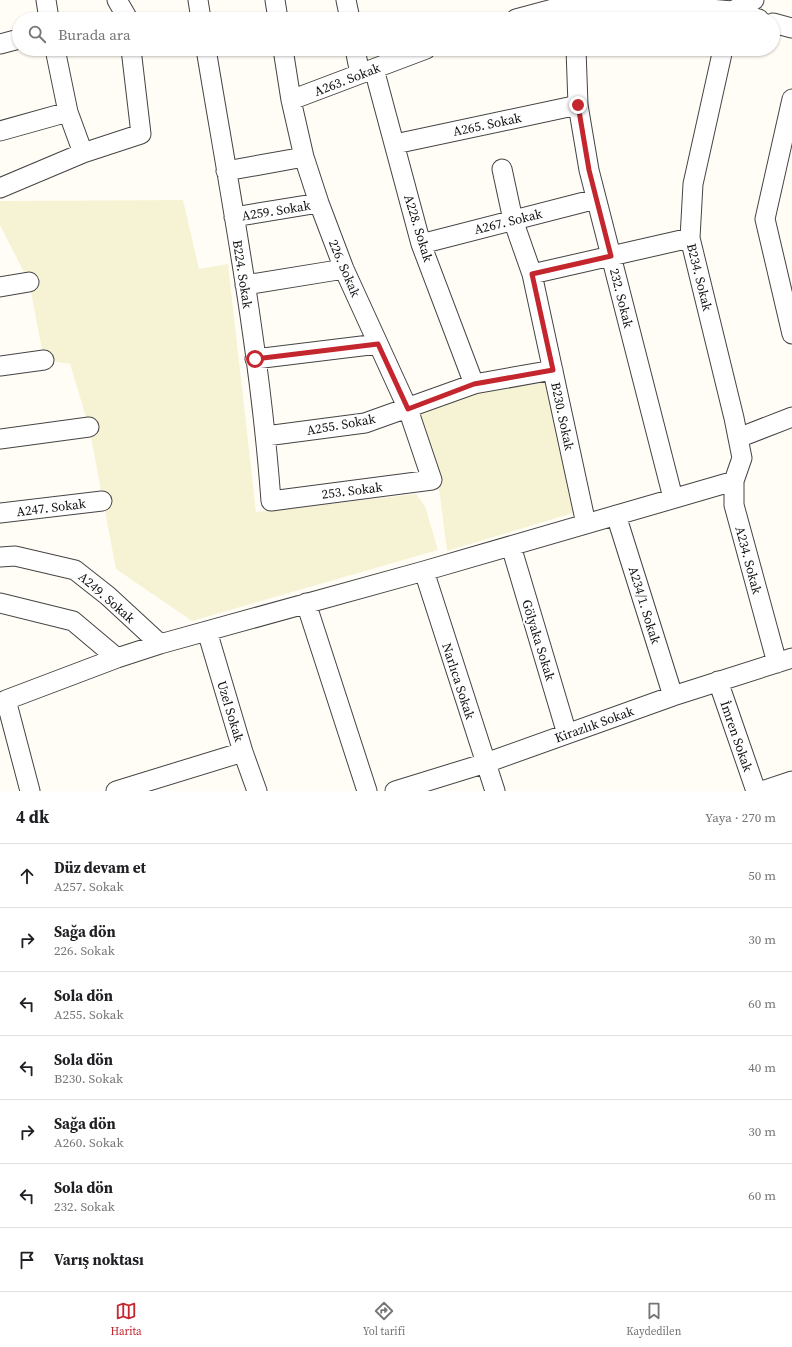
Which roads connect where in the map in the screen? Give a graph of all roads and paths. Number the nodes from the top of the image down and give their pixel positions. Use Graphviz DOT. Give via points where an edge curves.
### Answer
graph roads {
  1 [pos="46,0"];
  2 [pos="117,0"];
  3 [pos="198,0"];
  4 [pos="274,0"];
  5 [pos="346,0"];
  6 [pos="754,0"];
  7 [pos="574,7"];
  8 [pos="732,10"];
  9 [pos="48,12"];
  10 [pos="124,12"];
  11 [pos="200,12"];
  12 [pos="277,12"];
  13 [pos="349,12"];
  14 [pos="550,12"];
  15 [pos="780,25"];
  16 [pos="792,28"];
  17 [pos="12,41"];
  18 [pos="0,44"];
  19 [pos="56,56"];
  20 [pos="132,56"];
  21 [pos="207,56"];
  22 [pos="284,56"];
  23 [pos="359,56"];
  24 [pos="407,56"];
  25 [pos="576,56"];
  26 [pos="721,56"];
  27 [pos="367,71"];
  28 [pos="792,99"];
  29 [pos="291,100"];
  30 [pos="578,105"];
  31 [pos="68,112"];
  32 [pos="0,131"];
  33 [pos="395,144"];
  34 [pos="83,153"];
  35 [pos="304,157"];
  36 [pos="502,169"];
  37 [pos="226,171"];
  38 [pos="0,188"];
  39 [pos="596,199"];
  40 [pos="319,203"];
  41 [pos="234,217"];
  42 [pos="513,220"];
  43 [pos="690,238"];
  44 [pos="421,244"];
  45 [pos="611,256"];
  46 [pos="344,269"];
  47 [pos="532,274"];
  48 [pos="29,282"];
  49 [pos="245,285"];
  50 [pos="0,286"];
  51 [pos="789,315"];
  52 [pos="792,334"];
  53 [pos="378,344"];
  54 [pos="255,359"];
  55 [pos="44,360"];
  56 [pos="0,366"];
  57 [pos="553,370"];
  58 [pos="474,384"];
  59 [pos="408,409"];
  60 [pos="792,417"];
  61 [pos="89,427"];
  62 [pos="266,436"];
  63 [pos="738,438"];
  64 [pos="0,439"];
  65 [pos="742,458"];
  66 [pos="432,480"];
  67 [pos="734,481"];
  68 [pos="673,498"];
  69 [pos="102,501"];
  70 [pos="271,501"];
  71 [pos="0,513"];
  72 [pos="616,515"];
  73 [pos="586,524"];
  74 [pos="511,546"];
  75 [pos="0,557"];
  76 [pos="424,571"];
  77 [pos="0,603"];
  78 [pos="306,603"];
  79 [pos="207,631"];
  80 [pos="160,644"];
  81 [pos="117,658"];
  82 [pos="784,660"];
  83 [pos="718,681"];
  84 [pos="673,696"];
  85 [pos="567,734"];
  86 [pos="243,752"];
  87 [pos="486,763"];
  88 [pos="792,781"];
  89 [pos="127,789"];
  90 [pos="30,791"];
  91 [pos="257,791"];
  92 [pos="367,791"];
  93 [pos="395,791"];
  94 [pos="495,791"];
  95 [pos="756,791"];
  96 [pos="762,791"];
  1 -- 9 [label="street"];
  2 -- 10 [label="street"];
  3 -- 11 [label="street"];
  4 -- 12 [label="street"];
  5 -- 13 [label="street"];
  6 -- 8 [label="street"];
  7 -- 8 [label="street" via="665,5"];
  7 -- 14 [label="street"];
  15 -- 16 [label="street"];
  17 -- 18 [label="street"];
  19 -- 31 [label="street"];
  20 -- 34 [label="street" via="141,134"];
  21 -- 37 [label="street, B224. Sokak"];
  22 -- 29 [label="street, 226. Sokak"];
  23 -- 27 [label="street, A228. Sokak"];
  24 -- 27 [label="street, A263. Sokak"];
  25 -- 30 [label="street, 232. Sokak"];
  26 -- 43 [label="street, B234. Sokak" via="693,184"];
  27 -- 29 [label="street, A263. Sokak"];
  27 -- 33 [label="street, A228. Sokak"];
  28 -- 51 [label="street" via="765,219"];
  29 -- 35 [label="street, 226. Sokak"];
  30 -- 33 [label="street, A265. Sokak"];
  30 -- 39 [label="street, 232. Sokak"];
  31 -- 32 [label="street"];
  31 -- 34 [label="street"];
  33 -- 44 [label="street, A228. Sokak"];
  34 -- 38 [label="street"];
  35 -- 37 [label="street"];
  35 -- 40 [label="street, 226. Sokak"];
  36 -- 42 [label="street, B230. Sokak"];
  37 -- 41 [label="street, B224. Sokak"];
  39 -- 42 [label="street, A267. Sokak"];
  39 -- 45 [label="street, 232. Sokak"];
  40 -- 41 [label="street, A259. Sokak"];
  40 -- 46 [label="street, 226. Sokak"];
  41 -- 49 [label="street, B224. Sokak"];
  42 -- 44 [label="street, A267. Sokak"];
  42 -- 47 [label="street, B230. Sokak"];
  43 -- 45 [label="street"];
  43 -- 63 [label="street, B234. Sokak"];
  44 -- 58 [label="street, A228. Sokak"];
  45 -- 47 [label="street"];
  45 -- 68 [label="street, 232. Sokak"];
  46 -- 49 [label="street"];
  46 -- 53 [label="street, 226. Sokak"];
  47 -- 57 [label="street, B230. Sokak"];
  48 -- 50 [label="street"];
  49 -- 54 [label="street, B224. Sokak"];
  51 -- 52 [label="street"];
  53 -- 54 [label="street"];
  53 -- 59 [label="street, 226. Sokak"];
  54 -- 62 [label="street, B224. Sokak"];
  55 -- 56 [label="street"];
  57 -- 58 [label="street, A255. Sokak"];
  57 -- 73 [label="street, B230. Sokak"];
  58 -- 59 [label="street, A255. Sokak"];
  59 -- 62 [label="street, A255. Sokak" via="365,423"];
  59 -- 66 [label="street, 226. Sokak"];
  60 -- 63 [label="street"];
  61 -- 64 [label="street"];
  62 -- 70 [label="street, B224. Sokak"];
  63 -- 65 [label="street, B234. Sokak"];
  65 -- 67 [label="street, A234. Sokak"];
  66 -- 70 [label="street, 253. Sokak"];
  67 -- 68 [label="street"];
  67 -- 82 [label="street, A234. Sokak" via="734,505"];
  68 -- 72 [label="street"];
  69 -- 71 [label="street, A247. Sokak"];
  72 -- 73 [label="street"];
  72 -- 84 [label="street, A234/1. Sokak"];
  73 -- 74 [label="street"];
  74 -- 76 [label="street"];
  74 -- 85 [label="street, Gölyaka Sokak"];
  75 -- 80 [label="street, A249. Sokak" via="15,556 75,570"];
  76 -- 78 [label="street"];
  76 -- 87 [label="street, Narlıca Sokak"];
  77 -- 81 [label="street" via="73,621"];
  78 -- 79 [label="street"];
  78 -- 92 [label="street"];
  79 -- 80 [label="street"];
  79 -- 86 [label="street, Uzel Sokak"];
  80 -- 81 [label="street"];
  81 -- 90 [label="street" via="6,700"];
  82 -- 83 [label="street, Kirazlık Sokak"];
  83 -- 84 [label="street, Kirazlık Sokak"];
  83 -- 95 [label="street, İmren Sokak"];
  84 -- 85 [label="street, Kirazlık Sokak"];
  85 -- 87 [label="street, Kirazlık Sokak"];
  86 -- 89 [label="street"];
  86 -- 91 [label="street, Uzel Sokak"];
  87 -- 93 [label="street, Kirazlık Sokak"];
  87 -- 94 [label="street, Narlıca Sokak"];
  88 -- 96 [label="street"];
}
